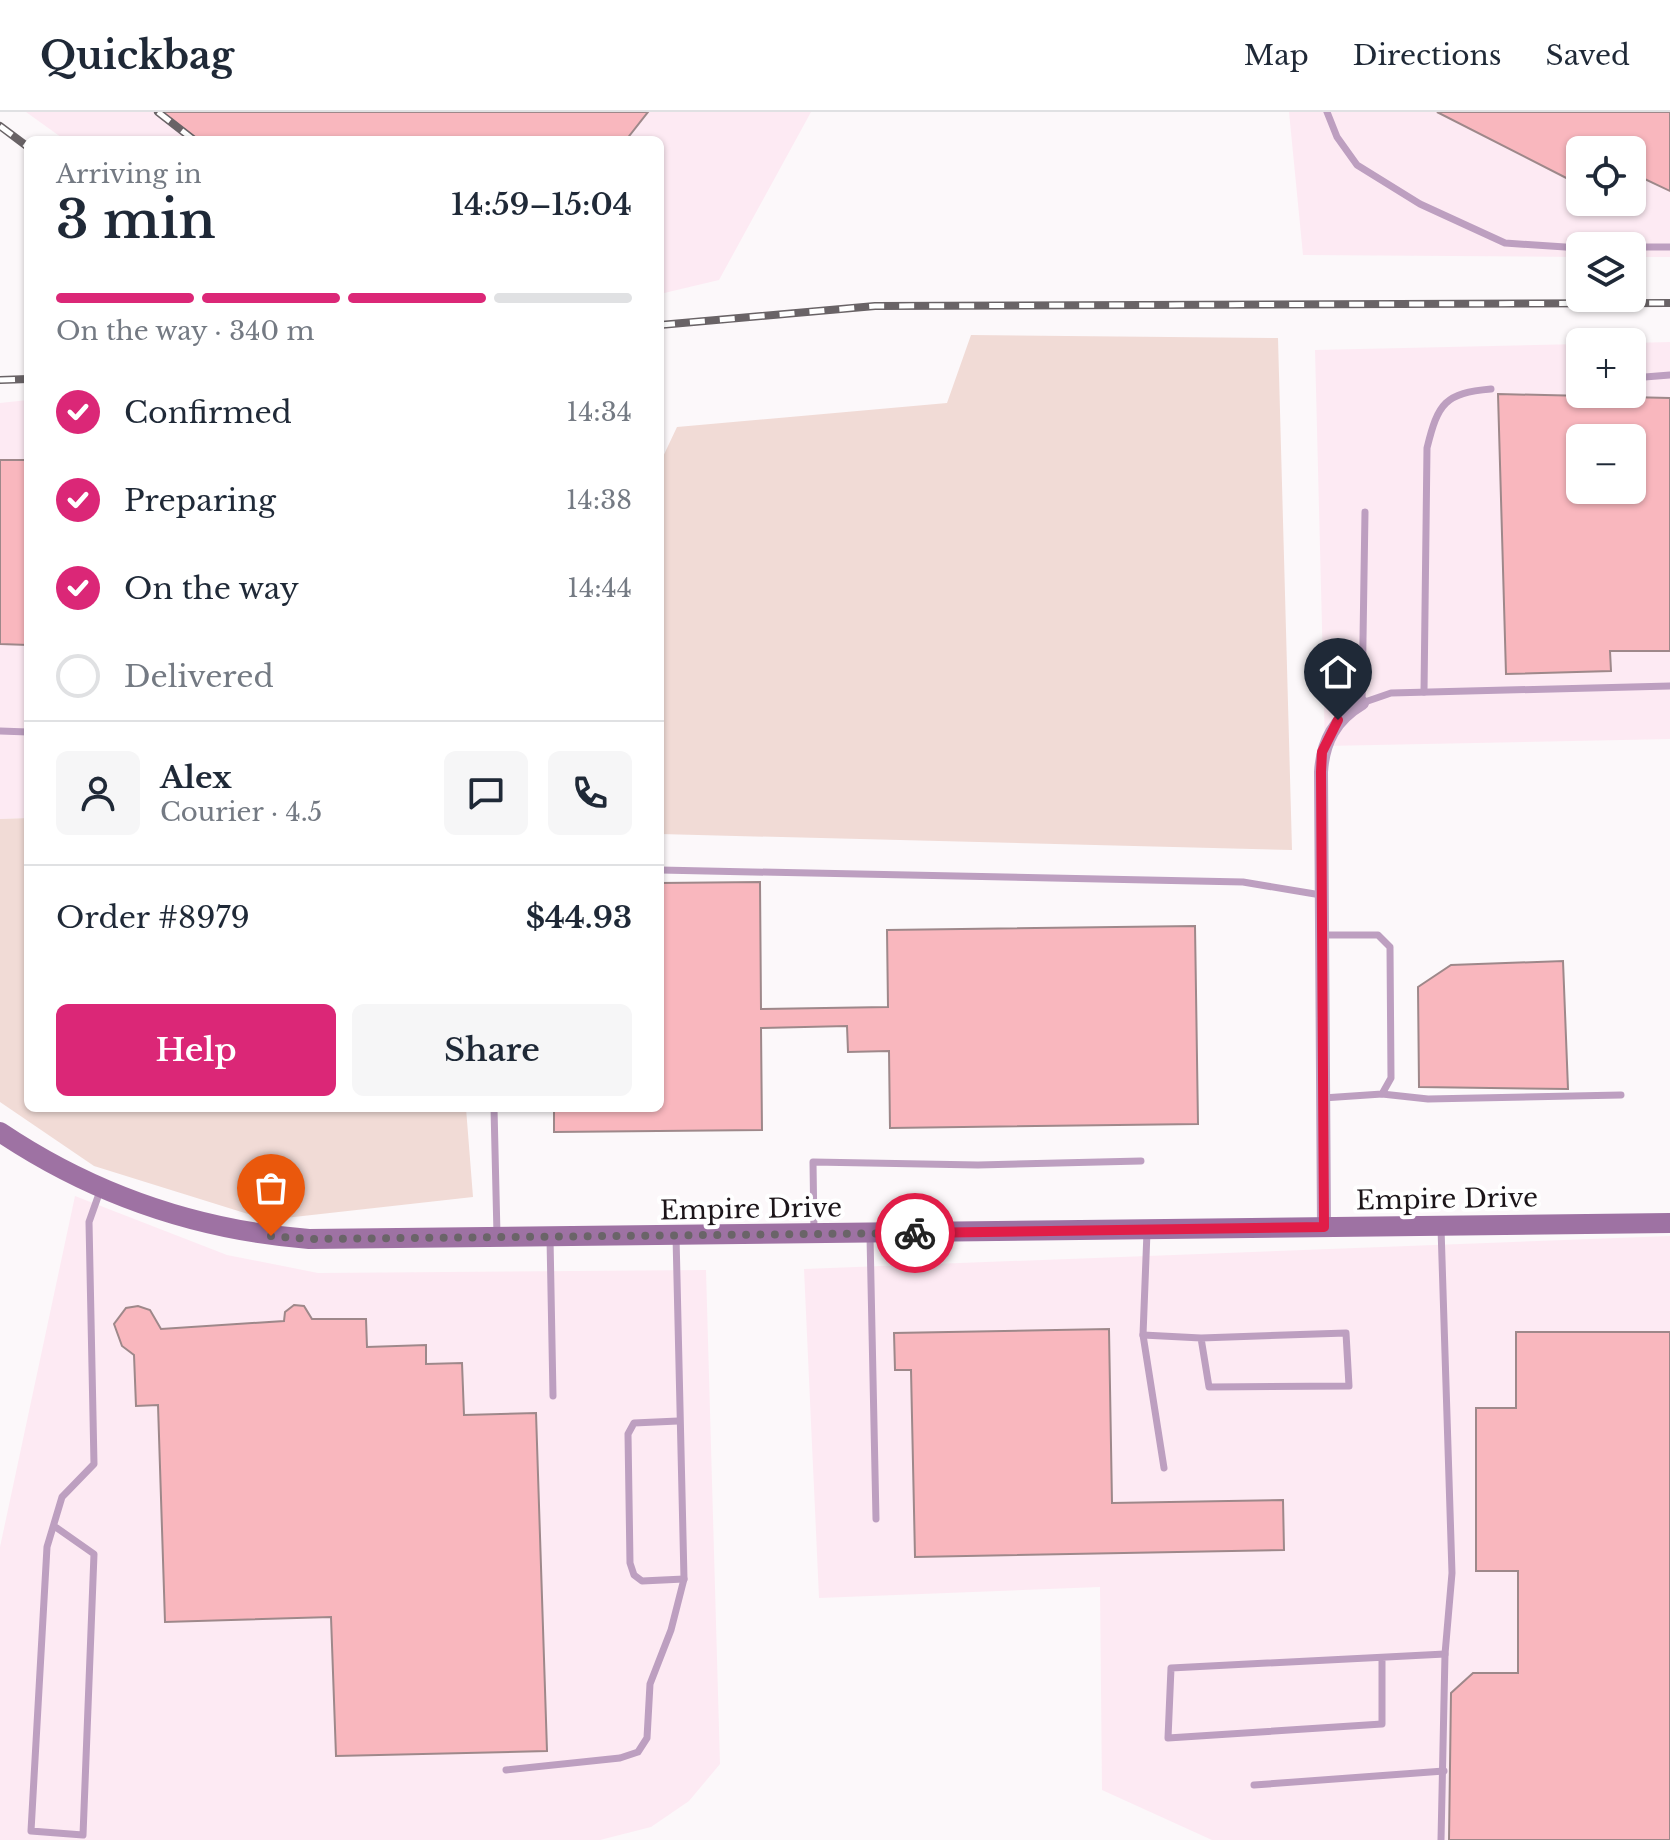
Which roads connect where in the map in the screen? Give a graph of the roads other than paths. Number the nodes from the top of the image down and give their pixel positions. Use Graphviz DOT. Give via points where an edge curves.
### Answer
graph roads {
  1 [pos="1327,112"];
  2 [pos="1566,247"];
  3 [pos="1646,247"];
  4 [pos="1670,247"];
  5 [pos="1670,375"];
  6 [pos="1646,377"];
  7 [pos="1491,389"];
  8 [pos="1365,512"];
  9 [pos="1670,686"];
  10 [pos="1424,692"];
  11 [pos="1362,703"];
  12 [pos="0,731"];
  13 [pos="24,732"];
  14 [pos="664,870"];
  15 [pos="1321,895"];
  16 [pos="1322,935"];
  17 [pos="1382,1094"];
  18 [pos="1621,1095"];
  19 [pos="1323,1098"];
  20 [pos="494,1112"];
  21 [pos="0,1132"];
  22 [pos="1141,1161"];
  23 [pos="100,1189"];
  24 [pos="1670,1223"];
  25 [pos="1441,1225"];
  26 [pos="1324,1227"];
  27 [pos="1147,1229"];
  28 [pos="814,1234"];
  29 [pos="870,1234"];
  30 [pos="676,1236"];
  31 [pos="497,1237"];
  32 [pos="550,1237"];
  33 [pos="1143,1335"];
  34 [pos="1201,1338"];
  35 [pos="553,1396"];
  36 [pos="678,1421"];
  37 [pos="1164,1468"];
  38 [pos="876,1519"];
  39 [pos="54,1526"];
  40 [pos="684,1579"];
  41 [pos="1445,1654"];
  42 [pos="1382,1659"];
  43 [pos="506,1770"];
  44 [pos="1444,1771"];
  45 [pos="1254,1785"];
  46 [pos="1441,1840"];
  1 -- 2 [label="lane" via="1357,165 1420,204 1505,243"];
  3 -- 4 [label="lane"];
  5 -- 6 [label="lane"];
  7 -- 10 [label="lane" via="1459,392 1444,404 1427,448"];
  8 -- 11 [label="lane"];
  9 -- 10 [label="lane"];
  10 -- 11 [label="lane" via="1391,693"];
  11 -- 15 [label="street" via="1338,720 1322,752"];
  12 -- 13 [label="lane"];
  14 -- 15 [label="lane" via="1243,882"];
  15 -- 16 [label="street"];
  16 -- 17 [label="lane" via="1378,935 1390,947 1391,1078"];
  16 -- 19 [label="street"];
  17 -- 18 [label="lane" via="1428,1099"];
  17 -- 19 [label="lane"];
  19 -- 26 [label="street"];
  20 -- 31 [label="lane"];
  21 -- 23 [label="street, Empire Drive"];
  22 -- 28 [label="lane" via="813,1162"];
  23 -- 31 [label="street, Empire Drive" via="194,1221 271,1236"];
  23 -- 39 [label="lane" via="89,1222 94,1464 62,1497"];
  24 -- 25 [label="street, Empire Drive"];
  25 -- 26 [label="street, Empire Drive"];
  25 -- 41 [label="lane" via="1452,1573"];
  26 -- 27 [label="street, Empire Drive"];
  27 -- 29 [label="street, Empire Drive"];
  27 -- 33 [label="lane"];
  28 -- 29 [label="street, Empire Drive"];
  28 -- 30 [label="street, Empire Drive"];
  29 -- 38 [label="lane"];
  30 -- 32 [label="street, Empire Drive"];
  30 -- 36 [label="lane"];
  31 -- 32 [label="street, Empire Drive"];
  32 -- 35 [label="lane"];
  33 -- 34 [label="lane"];
  33 -- 37 [label="lane"];
  34 -- 34 [label="lane" via="1346,1333 1349,1386 1209,1387"];
  36 -- 40 [label="lane"];
  36 -- 40 [label="lane" via="634,1423 628,1434 630,1563 642,1581"];
  39 -- 39 [label="lane" via="47,1547 31,1831 83,1835 94,1554"];
  40 -- 43 [label="lane" via="650,1684 647,1738 638,1752"];
  41 -- 42 [label="lane"];
  41 -- 44 [label="lane"];
  42 -- 42 [label="lane" via="1171,1668 1168,1738 1382,1724"];
  44 -- 45 [label="lane"];
  44 -- 46 [label="lane"];
}
